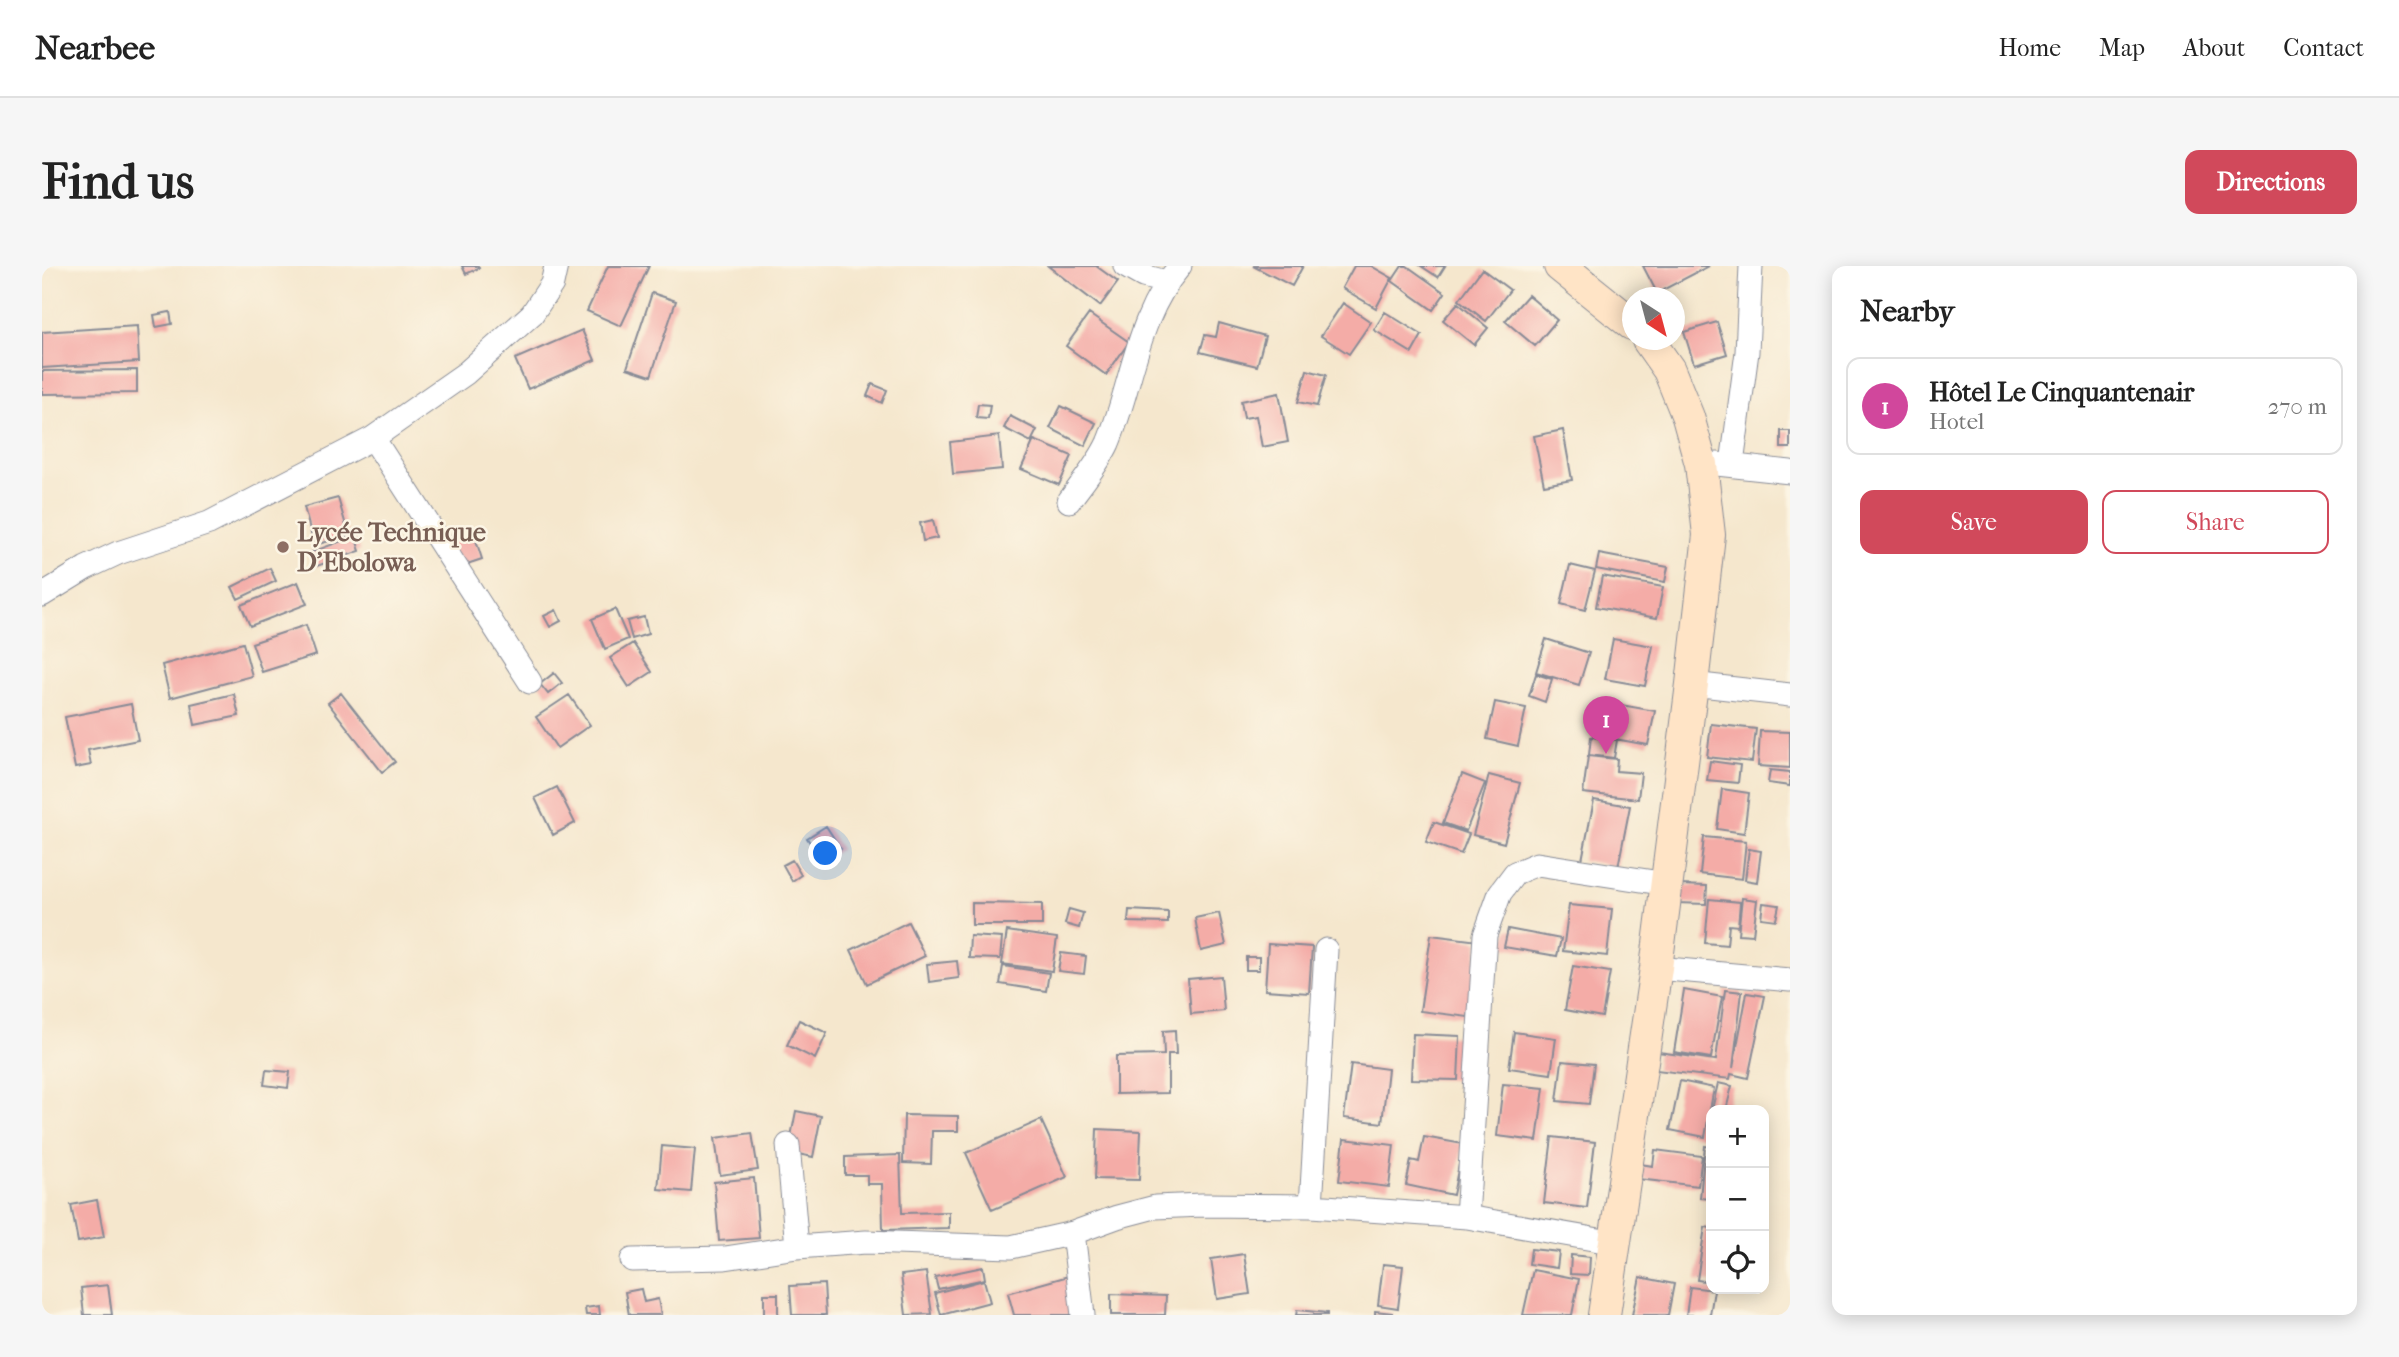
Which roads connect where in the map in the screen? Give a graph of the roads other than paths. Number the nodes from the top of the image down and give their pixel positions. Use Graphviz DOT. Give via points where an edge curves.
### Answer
graph roads {
  1 [pos="556,266"];
  2 [pos="1125,266"];
  3 [pos="1560,266"];
  4 [pos="1752,267"];
  5 [pos="1173,274"];
  6 [pos="1622,315"];
  7 [pos="1655,350"];
  8 [pos="373,438"];
  9 [pos="1701,464"];
  10 [pos="1732,464"];
  11 [pos="1790,472"];
  12 [pos="1069,501"];
  13 [pos="42,596"];
  14 [pos="530,682"];
  15 [pos="1692,684"];
  16 [pos="1790,695"];
  17 [pos="1667,884"];
  18 [pos="1326,950"];
  19 [pos="1656,968"];
  20 [pos="1790,980"];
  21 [pos="788,1145"];
  22 [pos="1311,1206"];
  23 [pos="1467,1217"];
  24 [pos="1073,1233"];
  25 [pos="1616,1243"];
  26 [pos="797,1247"];
  27 [pos="632,1260"];
  28 [pos="1083,1315"];
  29 [pos="1604,1315"];
  1 -- 8 [label="street" via="552,284 532,314 466,373"];
  2 -- 5 [label="street" via="1143,276"];
  3 -- 6 [label="street"];
  4 -- 10 [label="street" via="1747,352"];
  5 -- 12 [label="street" via="1143,328 1107,446"];
  7 -- 9 [label="street" via="1669,370 1688,417"];
  8 -- 13 [label="street" via="209,523 86,568"];
  8 -- 14 [label="street"];
  9 -- 10 [label="street"];
  9 -- 15 [label="street" via="1709,535"];
  10 -- 11 [label="street"];
  15 -- 16 [label="street"];
  15 -- 17 [label="street"];
  17 -- 19 [label="street"];
  17 -- 23 [label="street" via="1537,864 1515,873 1500,892 1485,935"];
  18 -- 22 [label="street"];
  19 -- 20 [label="street"];
  19 -- 25 [label="street"];
  21 -- 26 [label="street"];
  22 -- 23 [label="street"];
  22 -- 24 [label="street" via="1155,1207"];
  23 -- 25 [label="street"];
  24 -- 26 [label="street" via="1011,1247 866,1242"];
  24 -- 28 [label="street"];
  25 -- 29 [label="street"];
  26 -- 27 [label="street" via="725,1258"];
}
